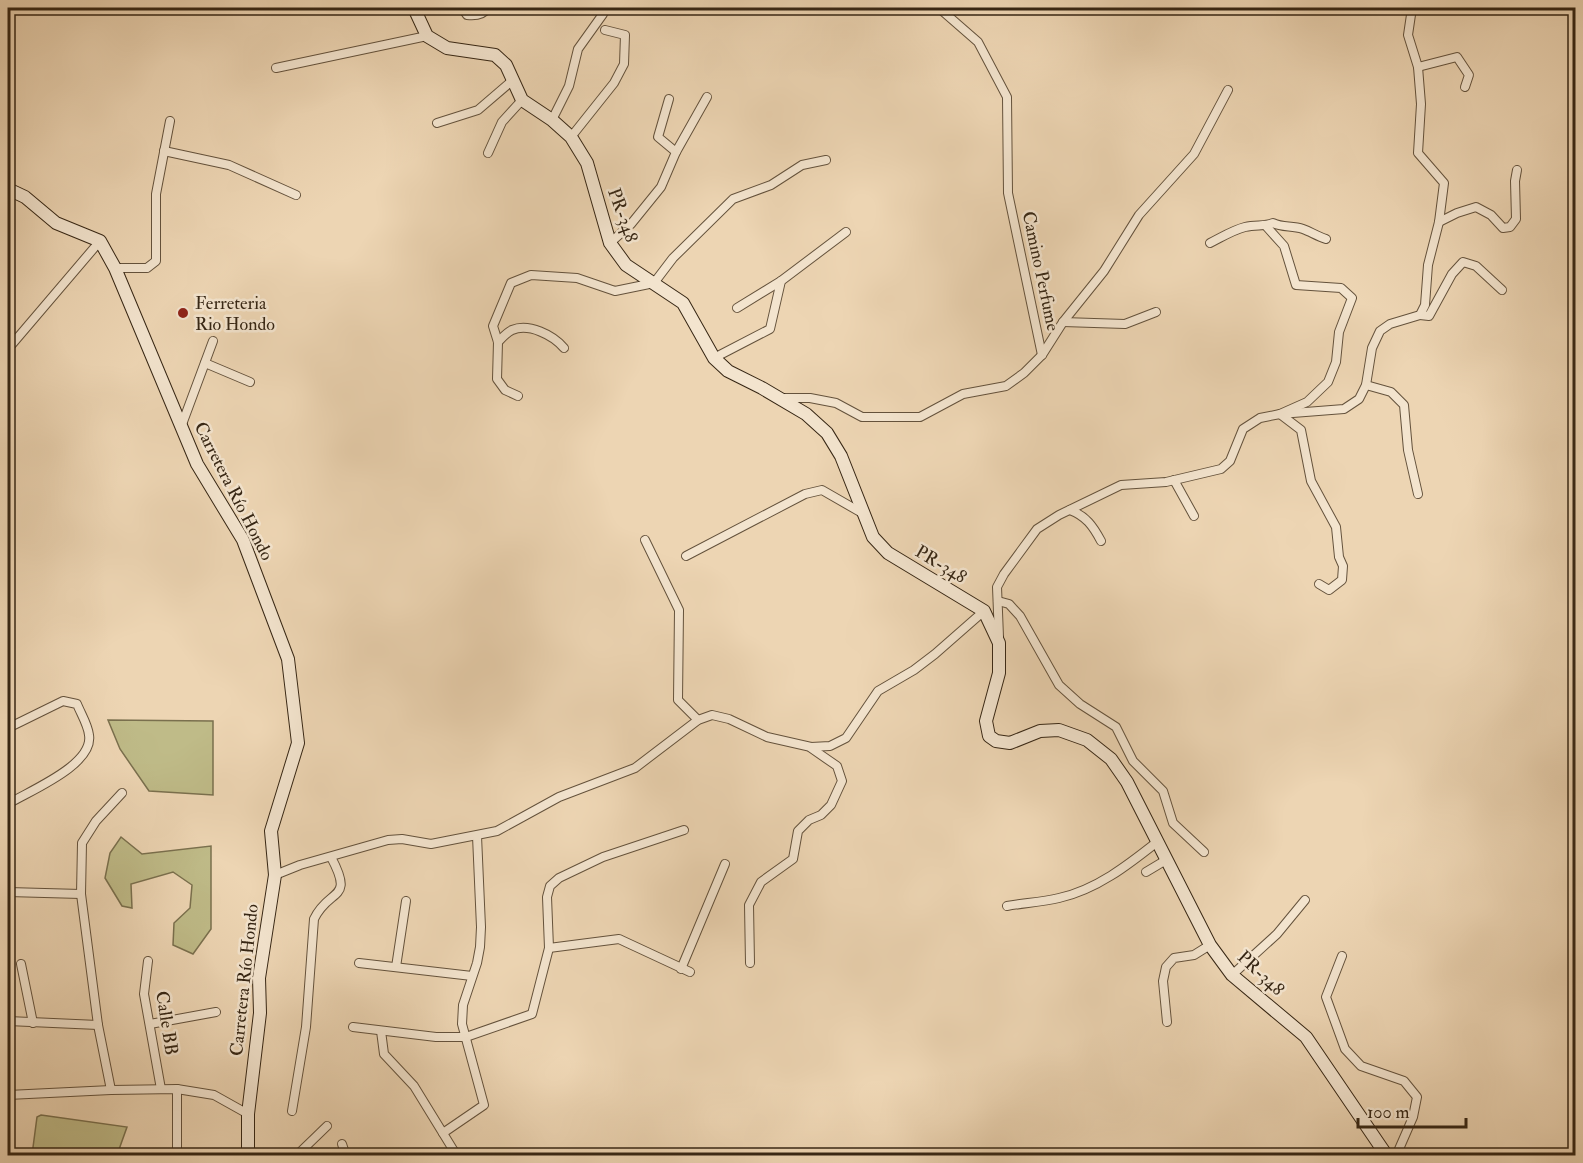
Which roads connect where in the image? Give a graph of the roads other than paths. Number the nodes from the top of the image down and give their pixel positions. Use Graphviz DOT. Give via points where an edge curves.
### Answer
graph roads {
  1 [pos="414,8"];
  2 [pos="462,8"];
  3 [pos="488,8"];
  4 [pos="939,8"];
  5 [pos="1412,8"];
  6 [pos="603,14"];
  7 [pos="605,30"];
  8 [pos="427,36"];
  9 [pos="1418,67"];
  10 [pos="276,68"];
  11 [pos="513,80"];
  12 [pos="1465,87"];
  13 [pos="1228,90"];
  14 [pos="707,97"];
  15 [pos="669,99"];
  16 [pos="522,100"];
  17 [pos="552,120"];
  18 [pos="170,121"];
  19 [pos="437,123"];
  20 [pos="572,136"];
  21 [pos="164,151"];
  22 [pos="676,152"];
  23 [pos="488,153"];
  24 [pos="826,160"];
  25 [pos="1517,170"];
  26 [pos="8,189"];
  27 [pos="297,195"];
  28 [pos="1439,222"];
  29 [pos="1266,226"];
  30 [pos="846,232"];
  31 [pos="1326,239"];
  32 [pos="100,241"];
  33 [pos="610,243"];
  34 [pos="1210,243"];
  35 [pos="115,268"];
  36 [pos="781,281"];
  37 [pos="654,283"];
  38 [pos="1502,290"];
  39 [pos="736,308"];
  40 [pos="1151,311"];
  41 [pos="1420,315"];
  42 [pos="1063,322"];
  43 [pos="213,341"];
  44 [pos="498,342"];
  45 [pos="564,348"];
  46 [pos="8,349"];
  47 [pos="1042,355"];
  48 [pos="714,358"];
  49 [pos="205,363"];
  50 [pos="250,382"];
  51 [pos="1366,385"];
  52 [pos="518,396"];
  53 [pos="780,398"];
  54 [pos="1280,414"];
  55 [pos="181,427"];
  56 [pos="1174,480"];
  57 [pos="1418,494"];
  58 [pos="1070,510"];
  59 [pos="862,513"];
  60 [pos="1194,516"];
  61 [pos="645,540"];
  62 [pos="1101,541"];
  63 [pos="686,556"];
  64 [pos="1319,584"];
  65 [pos="998,601"];
  66 [pos="984,611"];
  67 [pos="999,644"];
  68 [pos="698,720"];
  69 [pos="8,728"];
  70 [pos="811,747"];
  71 [pos="122,793"];
  72 [pos="8,804"];
  73 [pos="684,830"];
  74 [pos="477,836"];
  75 [pos="1157,842"];
  76 [pos="1204,852"];
  77 [pos="331,857"];
  78 [pos="1166,860"];
  79 [pos="725,864"];
  80 [pos="1146,872"];
  81 [pos="275,875"];
  82 [pos="8,892"];
  83 [pos="81,894"];
  84 [pos="1305,900"];
  85 [pos="406,901"];
  86 [pos="1007,906"];
  87 [pos="1210,945"];
  88 [pos="549,948"];
  89 [pos="1342,956"];
  90 [pos="148,961"];
  91 [pos="359,963"];
  92 [pos="750,963"];
  93 [pos="21,964"];
  94 [pos="396,966"];
  95 [pos="681,969"];
  96 [pos="690,972"];
  97 [pos="1232,975"];
  98 [pos="472,976"];
  99 [pos="216,1012"];
  100 [pos="8,1021"];
  101 [pos="1167,1022"];
  102 [pos="33,1023"];
  103 [pos="150,1024"];
  104 [pos="98,1025"];
  105 [pos="353,1028"];
  106 [pos="381,1031"];
  107 [pos="466,1036"];
  108 [pos="161,1089"];
  109 [pos="177,1089"];
  110 [pos="111,1090"];
  111 [pos="8,1095"];
  112 [pos="292,1112"];
  113 [pos="248,1114"];
  114 [pos="327,1126"];
  115 [pos="443,1133"];
  116 [pos="342,1144"];
  117 [pos="177,1155"];
  118 [pos="248,1155"];
  119 [pos="296,1155"];
  120 [pos="346,1155"];
  121 [pos="457,1155"];
  122 [pos="1387,1155"];
  123 [pos="1396,1155"];
  1 -- 8 [label="street"];
  2 -- 3 [label="street" via="467,15 474,16"];
  4 -- 47 [label="street, Camino Perfume" via="978,42 1007,97 1008,193"];
  5 -- 9 [label="street" via="1408,34"];
  6 -- 17 [label="street" via="579,49 569,86"];
  7 -- 20 [label="street" via="625,35 624,64"];
  8 -- 10 [label="street"];
  8 -- 11 [label="street" via="447,48 495,55 506,65"];
  9 -- 12 [label="street" via="1457,57 1468,75"];
  9 -- 28 [label="street" via="1418,153 1444,183"];
  11 -- 16 [label="street"];
  11 -- 19 [label="street" via="478,110"];
  13 -- 42 [label="street" via="1194,154 1139,215 1104,270"];
  14 -- 22 [label="street"];
  15 -- 22 [label="street" via="658,137"];
  16 -- 17 [label="street, PR-348 / PR-348"];
  16 -- 23 [label="street" via="502,122"];
  17 -- 20 [label="street, PR-348 / PR-348"];
  18 -- 21 [label="street"];
  20 -- 33 [label="street, PR-348 / PR-348" via="587,163"];
  21 -- 27 [label="street" via="229,165"];
  21 -- 35 [label="street" via="156,194 156,261 147,268"];
  22 -- 33 [label="street" via="661,187"];
  24 -- 37 [label="street" via="802,165 771,184 734,199 673,258"];
  25 -- 28 [label="street" via="1516,219 1510,227 1503,228 1476,207"];
  26 -- 32 [label="street" via="25,197 56,223"];
  28 -- 41 [label="street"];
  29 -- 31 [label="street" via="1273,222"];
  29 -- 34 [label="street" via="1244,227"];
  29 -- 54 [label="street" via="1284,246 1296,285 1341,288 1352,298 1339,332 1336,362 1328,382 1307,402"];
  30 -- 36 [label="street"];
  32 -- 35 [label="street, Carretera Río Hondo"];
  32 -- 46 [label="street"];
  33 -- 37 [label="street, PR-348 / PR-348" via="626,265"];
  35 -- 55 [label="street, Carretera Río Hondo"];
  36 -- 39 [label="street"];
  36 -- 48 [label="street" via="770,329"];
  37 -- 44 [label="street" via="615,291 577,278 531,275 511,284 493,326"];
  37 -- 48 [label="street, PR-348 / PR-348" via="683,303"];
  38 -- 41 [label="street" via="1476,266 1463,262 1429,316"];
  40 -- 42 [label="street" via="1125,324"];
  41 -- 51 [label="street" via="1380,331 1372,348"];
  42 -- 47 [label="street"];
  43 -- 49 [label="street"];
  44 -- 45 [label="street" via="510,330 526,327"];
  44 -- 52 [label="street" via="496,379 505,390"];
  47 -- 53 [label="street, Camino Perfume" via="1006,386 963,394 920,417 862,417 836,403"];
  48 -- 53 [label="street, PR-348 / PR-348" via="728,371"];
  49 -- 50 [label="street"];
  49 -- 55 [label="street"];
  51 -- 54 [label="street" via="1359,399 1344,409"];
  51 -- 57 [label="street" via="1391,392 1404,405 1408,450"];
  53 -- 59 [label="street, PR-348 / PR-348" via="806,414 827,434 841,456"];
  54 -- 56 [label="street" via="1260,418 1243,429 1230,461 1221,469"];
  54 -- 64 [label="street" via="1301,430 1311,481 1336,526 1342,580 1329,590"];
  55 -- 81 [label="street, Carretera Río Hondo" via="243,540 288,659 298,743 271,831"];
  56 -- 58 [label="street" via="1120,485"];
  56 -- 60 [label="street"];
  58 -- 62 [label="street" via="1092,524"];
  58 -- 65 [label="street" via="1037,529 1004,574 997,587"];
  59 -- 63 [label="street" via="822,489 805,494"];
  59 -- 66 [label="street, PR-348 / PR-348" via="873,537 888,553"];
  61 -- 68 [label="street" via="679,610 678,700"];
  65 -- 67 [label="street"];
  65 -- 76 [label="street" via="1009,604 1020,616 1059,685 1116,727 1133,761 1163,791 1173,823"];
  66 -- 67 [label="street, PR-348 / PR-348"];
  66 -- 70 [label="street" via="914,670 878,691 846,738 830,746"];
  67 -- 75 [label="street, PR-348 / PR-348" via="999,673 986,721 989,736 1010,743 1040,730 1059,730 1087,740 1111,759 1127,782"];
  68 -- 70 [label="street" via="712,715 729,719 767,737"];
  68 -- 74 [label="street" via="635,768 559,797 497,831"];
  69 -- 72 [label="street" via="63,701 77,704 90,736 85,755 71,768"];
  70 -- 92 [label="street" via="837,766 842,781 831,805 798,831 793,859 761,882 749,905"];
  71 -- 83 [label="street" via="82,843"];
  73 -- 88 [label="street" via="603,857 550,886"];
  74 -- 77 [label="street" via="431,844 388,840"];
  74 -- 98 [label="street" via="481,927"];
  75 -- 78 [label="street, PR-348 / PR-348"];
  75 -- 86 [label="street" via="1122,870 1079,892"];
  77 -- 81 [label="street"];
  77 -- 112 [label="street" via="342,885 314,919 306,1027"];
  78 -- 80 [label="street"];
  78 -- 87 [label="street, PR-348 / PR-348"];
  79 -- 95 [label="street"];
  81 -- 113 [label="street, Carretera Río Hondo" via="259,978 260,1013"];
  82 -- 83 [label="street"];
  83 -- 104 [label="street"];
  84 -- 97 [label="street" via="1277,934"];
  85 -- 94 [label="street"];
  87 -- 97 [label="street, PR-348 / PR-348"];
  87 -- 101 [label="street" via="1194,955 1174,958 1166,967 1163,981"];
  88 -- 95 [label="street" via="619,939"];
  88 -- 107 [label="street" via="532,1014"];
  89 -- 123 [label="street" via="1326,997 1345,1049 1361,1066 1404,1081 1417,1097 1413,1117"];
  90 -- 103 [label="street, Calle BB" via="144,994"];
  91 -- 94 [label="street"];
  93 -- 102 [label="street"];
  94 -- 98 [label="street"];
  95 -- 96 [label="street"];
  97 -- 122 [label="street, PR-348 / PR-348" via="1306,1037"];
  98 -- 107 [label="street" via="463,1005"];
  99 -- 103 [label="street"];
  100 -- 102 [label="street"];
  102 -- 104 [label="street"];
  103 -- 108 [label="street, Calle BB"];
  104 -- 110 [label="street"];
  105 -- 106 [label="street"];
  106 -- 107 [label="street"];
  106 -- 115 [label="street" via="384,1054 414,1086"];
  107 -- 115 [label="street" via="484,1105"];
  108 -- 109 [label="street"];
  108 -- 110 [label="street"];
  109 -- 113 [label="street" via="214,1095"];
  109 -- 117 [label="street"];
  110 -- 111 [label="street"];
  113 -- 118 [label="street, Carretera Río Hondo"];
  114 -- 119 [label="street"];
  115 -- 121 [label="street"];
  116 -- 120 [label="street"];
}
